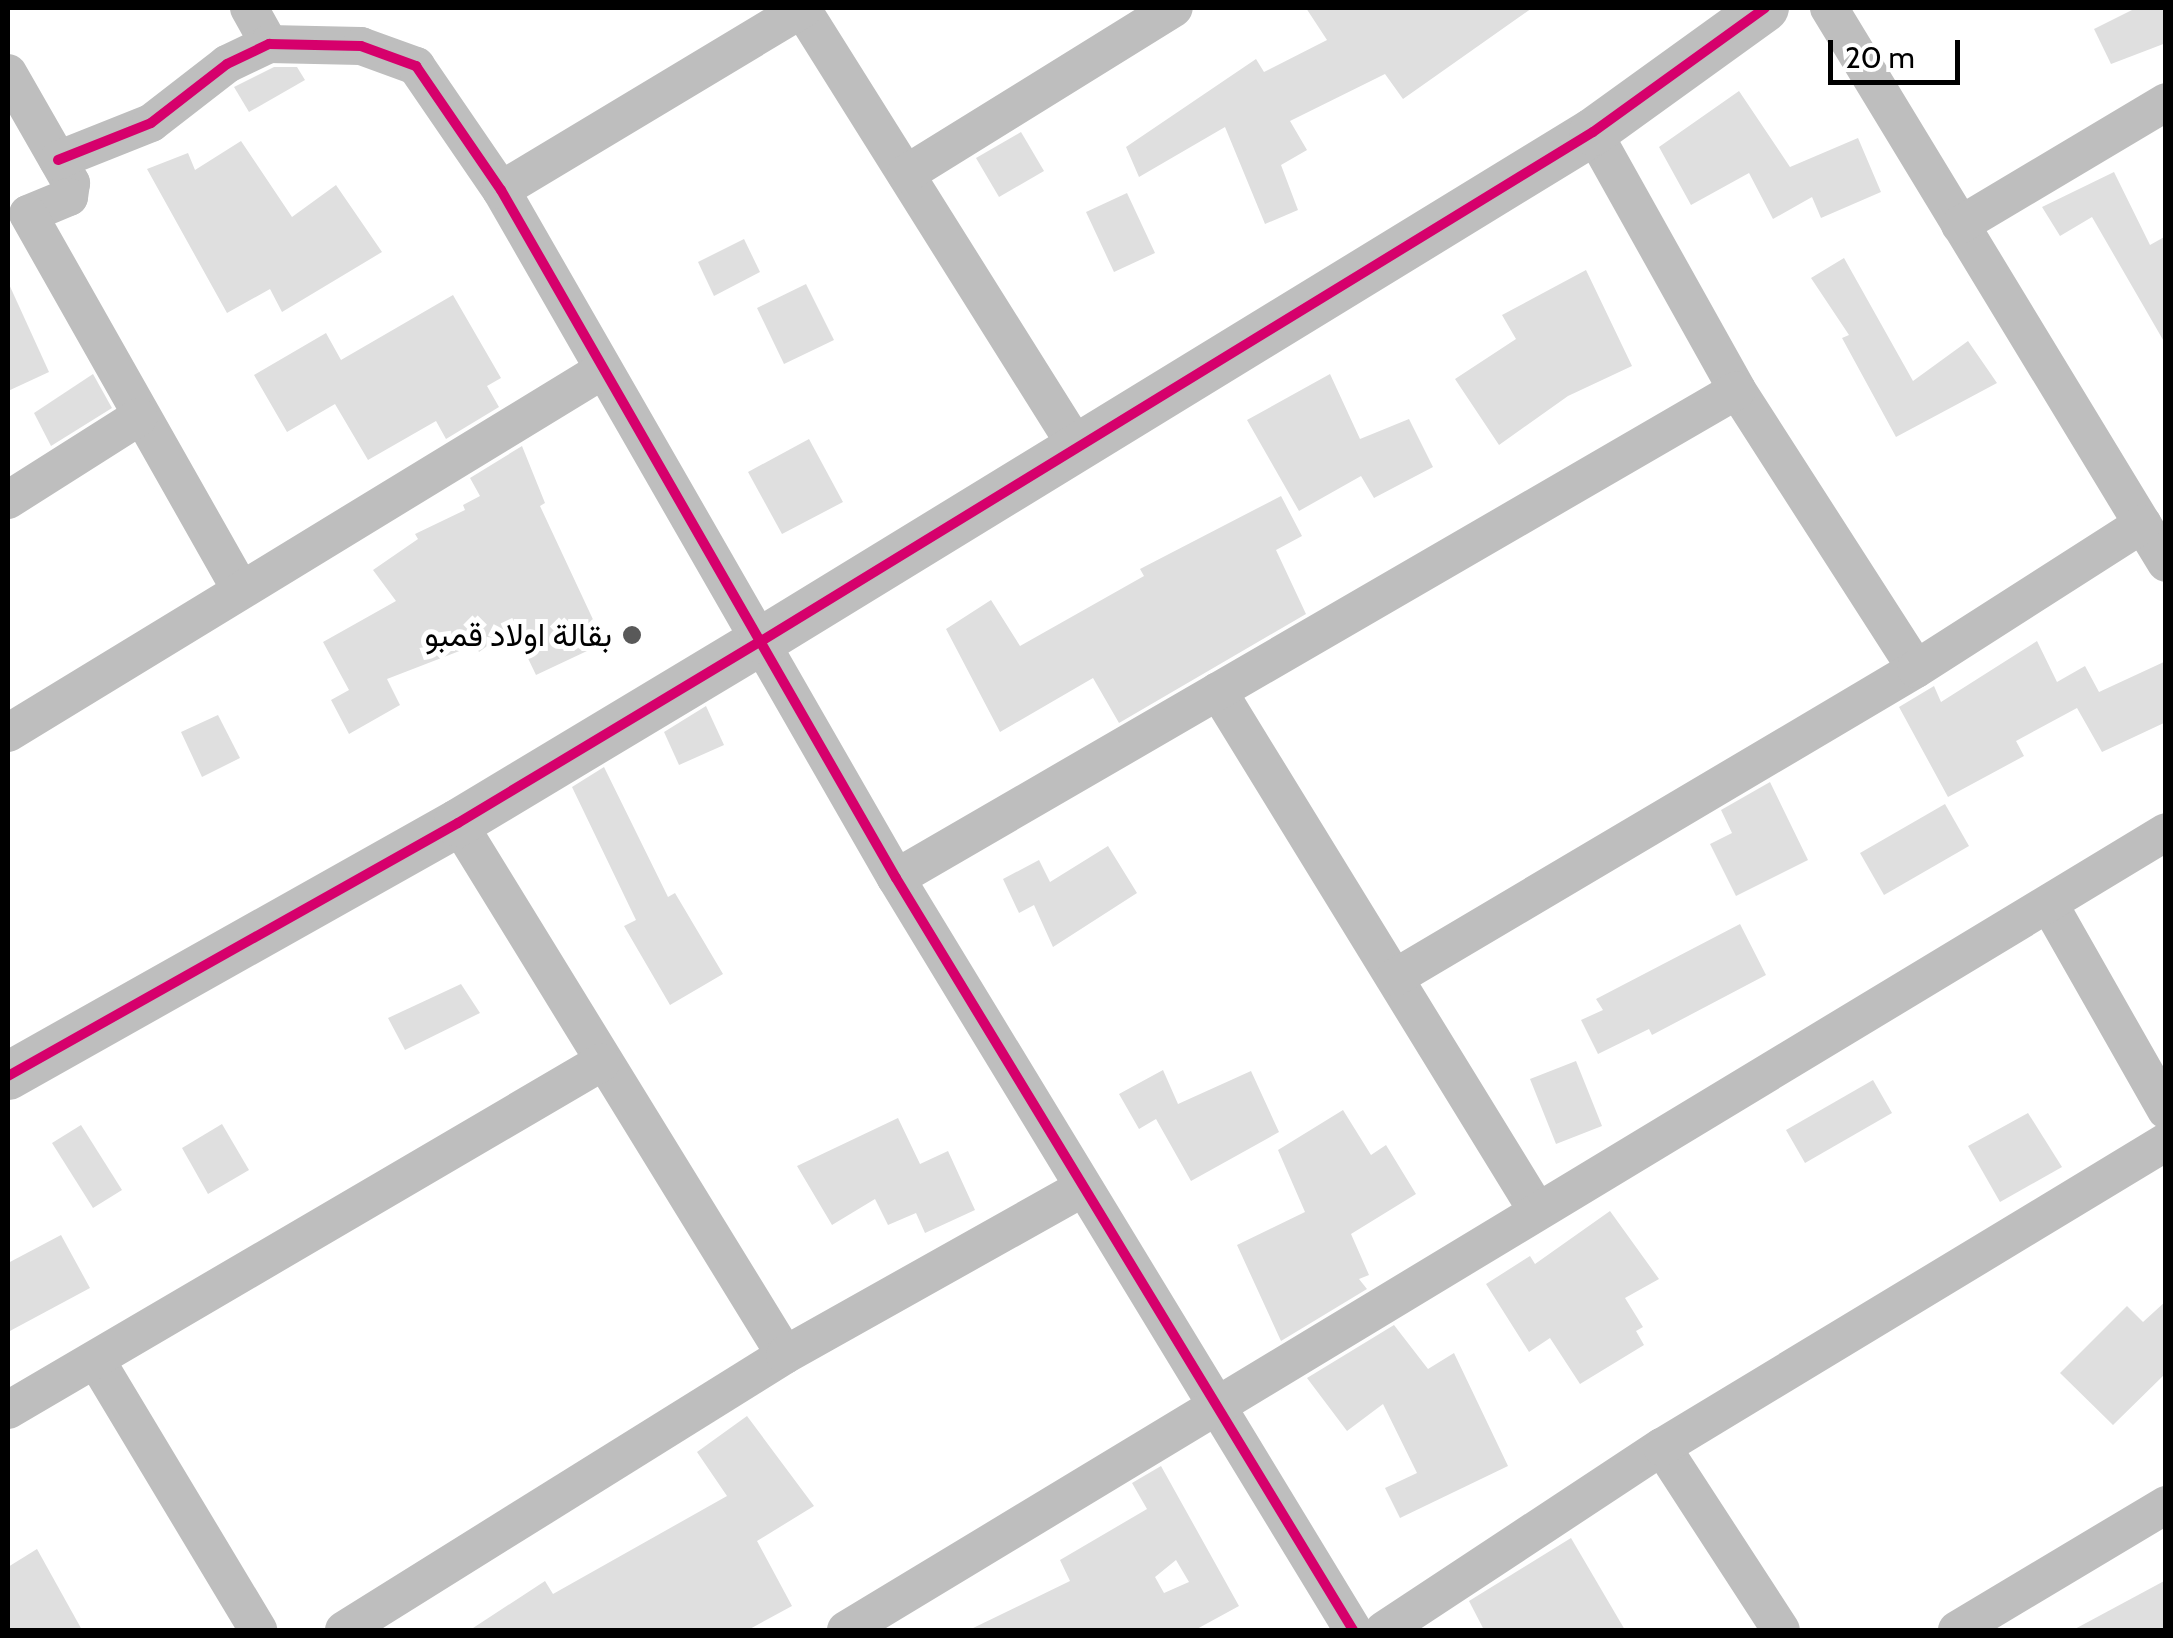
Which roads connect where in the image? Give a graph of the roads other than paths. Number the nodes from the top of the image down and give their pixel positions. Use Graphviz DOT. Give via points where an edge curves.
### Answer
graph roads {
  1 [pos="249,8"];
  2 [pos="803,8"];
  3 [pos="1174,8"];
  4 [pos="1765,8"];
  5 [pos="1829,8"];
  6 [pos="269,44"];
  7 [pos="8,73"];
  8 [pos="2166,102"];
  9 [pos="1594,132"];
  10 [pos="58,160"];
  11 [pos="906,174"];
  12 [pos="502,190"];
  13 [pos="18,220"];
  14 [pos="1960,225"];
  15 [pos="603,370"];
  16 [pos="1738,390"];
  17 [pos="139,417"];
  18 [pos="1075,444"];
  19 [pos="8,500"];
  20 [pos="2144,524"];
  21 [pos="2166,563"];
  22 [pos="239,587"];
  23 [pos="763,640"];
  24 [pos="1916,669"];
  25 [pos="1218,691"];
  26 [pos="8,733"];
  27 [pos="458,823"];
  28 [pos="2166,832"];
  29 [pos="896,878"];
  30 [pos="2049,904"];
  31 [pos="1396,978"];
  32 [pos="602,1062"];
  33 [pos="8,1076"];
  34 [pos="2166,1110"];
  35 [pos="2166,1142"];
  36 [pos="1082,1189"];
  37 [pos="1536,1209"];
  38 [pos="786,1355"];
  39 [pos="96,1360"];
  40 [pos="1212,1408"];
  41 [pos="8,1410"];
  42 [pos="1662,1448"];
  43 [pos="2166,1505"];
  44 [pos="908,1616"];
  45 [pos="258,1630"];
  46 [pos="344,1630"];
  47 [pos="846,1630"];
  48 [pos="1353,1630"];
  49 [pos="1384,1630"];
  50 [pos="1782,1630"];
  51 [pos="1957,1630"];
  1 -- 6 [label="street"];
  2 -- 11 [label="street"];
  2 -- 12 [label="street"];
  3 -- 11 [label="street"];
  4 -- 9 [label="street"];
  5 -- 14 [label="street"];
  6 -- 10 [label="street" via="227,64 151,123"];
  6 -- 12 [label="street" via="361,46 416,66"];
  7 -- 10 [label="street"];
  8 -- 14 [label="street"];
  9 -- 16 [label="street"];
  9 -- 18 [label="street"];
  10 -- 13 [label="street" via="71,183 70,197"];
  11 -- 18 [label="street"];
  12 -- 15 [label="street"];
  13 -- 17 [label="street"];
  14 -- 20 [label="street"];
  15 -- 22 [label="street"];
  15 -- 23 [label="street"];
  16 -- 24 [label="street"];
  16 -- 25 [label="street"];
  17 -- 19 [label="street"];
  17 -- 22 [label="street"];
  18 -- 23 [label="street"];
  20 -- 21 [label="street"];
  20 -- 24 [label="street"];
  22 -- 26 [label="street"];
  23 -- 27 [label="street"];
  23 -- 29 [label="street"];
  24 -- 31 [label="street"];
  25 -- 29 [label="street"];
  25 -- 31 [label="street"];
  27 -- 32 [label="street"];
  27 -- 33 [label="street"];
  28 -- 30 [label="street"];
  29 -- 36 [label="street"];
  30 -- 34 [label="street"];
  30 -- 37 [label="street"];
  31 -- 37 [label="street"];
  32 -- 38 [label="street"];
  32 -- 39 [label="street"];
  35 -- 42 [label="street"];
  36 -- 38 [label="street"];
  36 -- 40 [label="street"];
  37 -- 40 [label="street"];
  38 -- 46 [label="street"];
  39 -- 41 [label="street"];
  39 -- 45 [label="street"];
  40 -- 44 [label="street"];
  40 -- 48 [label="street"];
  42 -- 49 [label="street"];
  42 -- 50 [label="street"];
  43 -- 51 [label="street"];
  44 -- 47 [label="street"];
}
